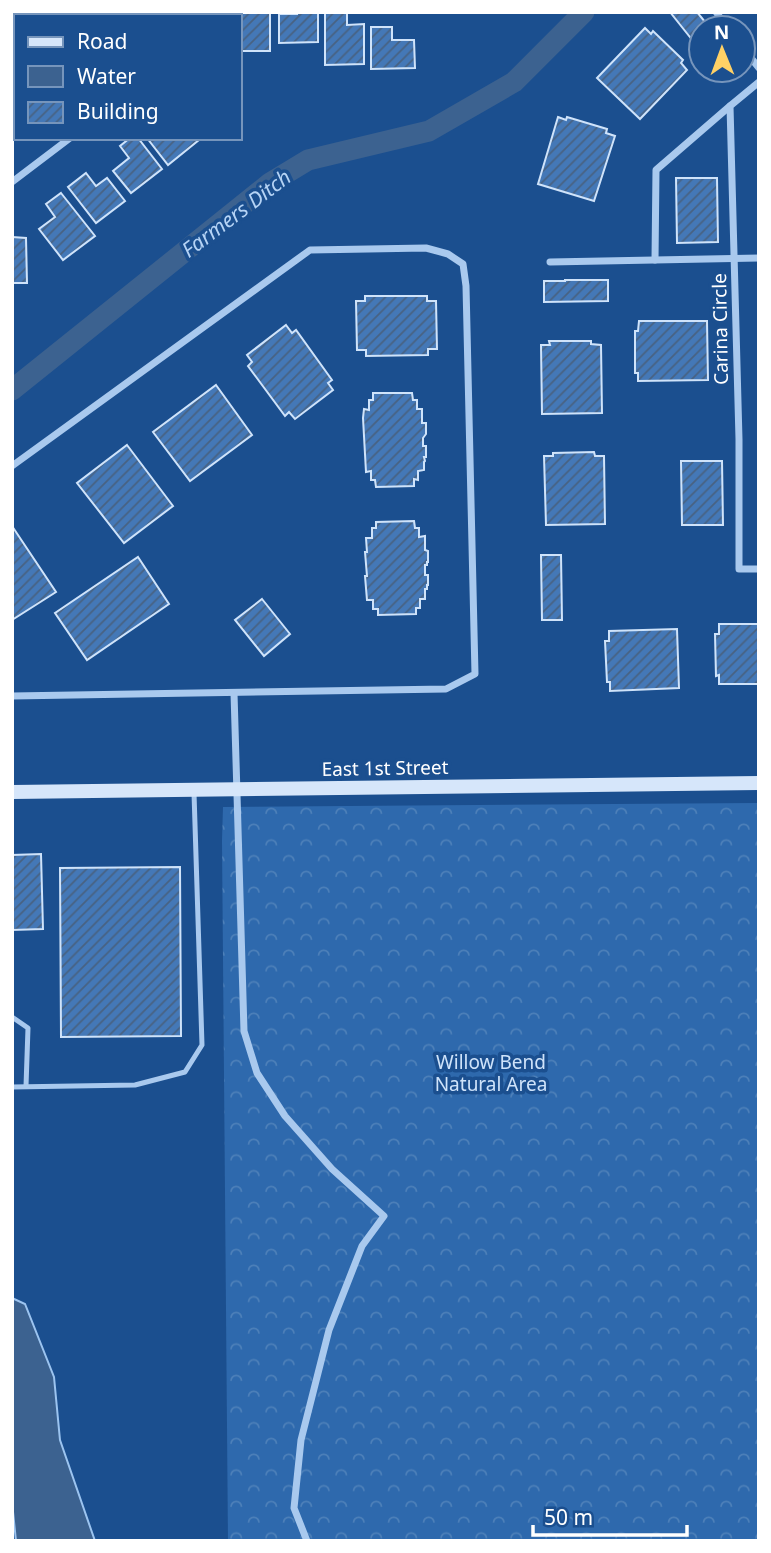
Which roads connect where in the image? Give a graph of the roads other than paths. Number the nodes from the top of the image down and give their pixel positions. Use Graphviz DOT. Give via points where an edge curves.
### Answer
graph roads {
  1 [pos="759,82"];
  2 [pos="730,106"];
  3 [pos="67,140"];
  4 [pos="12,182"];
  5 [pos="759,258"];
  6 [pos="734,259"];
  7 [pos="655,260"];
  8 [pos="550,262"];
  9 [pos="12,466"];
  10 [pos="759,569"];
  11 [pos="234,693"];
  12 [pos="12,696"];
  13 [pos="759,783"];
  14 [pos="236,789"];
  15 [pos="194,790"];
  16 [pos="12,792"];
  17 [pos="12,1017"];
  18 [pos="26,1086"];
  19 [pos="12,1087"];
  20 [pos="307,1541"];
  1 -- 2 [label="street"];
  2 -- 6 [label="street, Carina Circle"];
  2 -- 7 [label="street" via="656,170"];
  3 -- 4 [label="street"];
  5 -- 6 [label="street"];
  6 -- 7 [label="street"];
  6 -- 10 [label="street, Carina Circle" via="739,569"];
  7 -- 8 [label="street"];
  9 -- 11 [label="street" via="310,250 425,248 463,264 475,674 446,689"];
  11 -- 12 [label="street"];
  11 -- 14 [label="street"];
  13 -- 14 [label="street, East 1st Street"];
  14 -- 15 [label="street, East 1st Street"];
  14 -- 20 [label="street" via="244,1031 257,1073 285,1116 324,1160 384,1216 362,1246 329,1330 301,1440 294,1508"];
  15 -- 16 [label="street, East 1st Street"];
  15 -- 18 [label="lane" via="202,1045 186,1072 135,1086"];
  17 -- 18 [label="lane" via="28,1028"];
  18 -- 19 [label="lane"];
}
